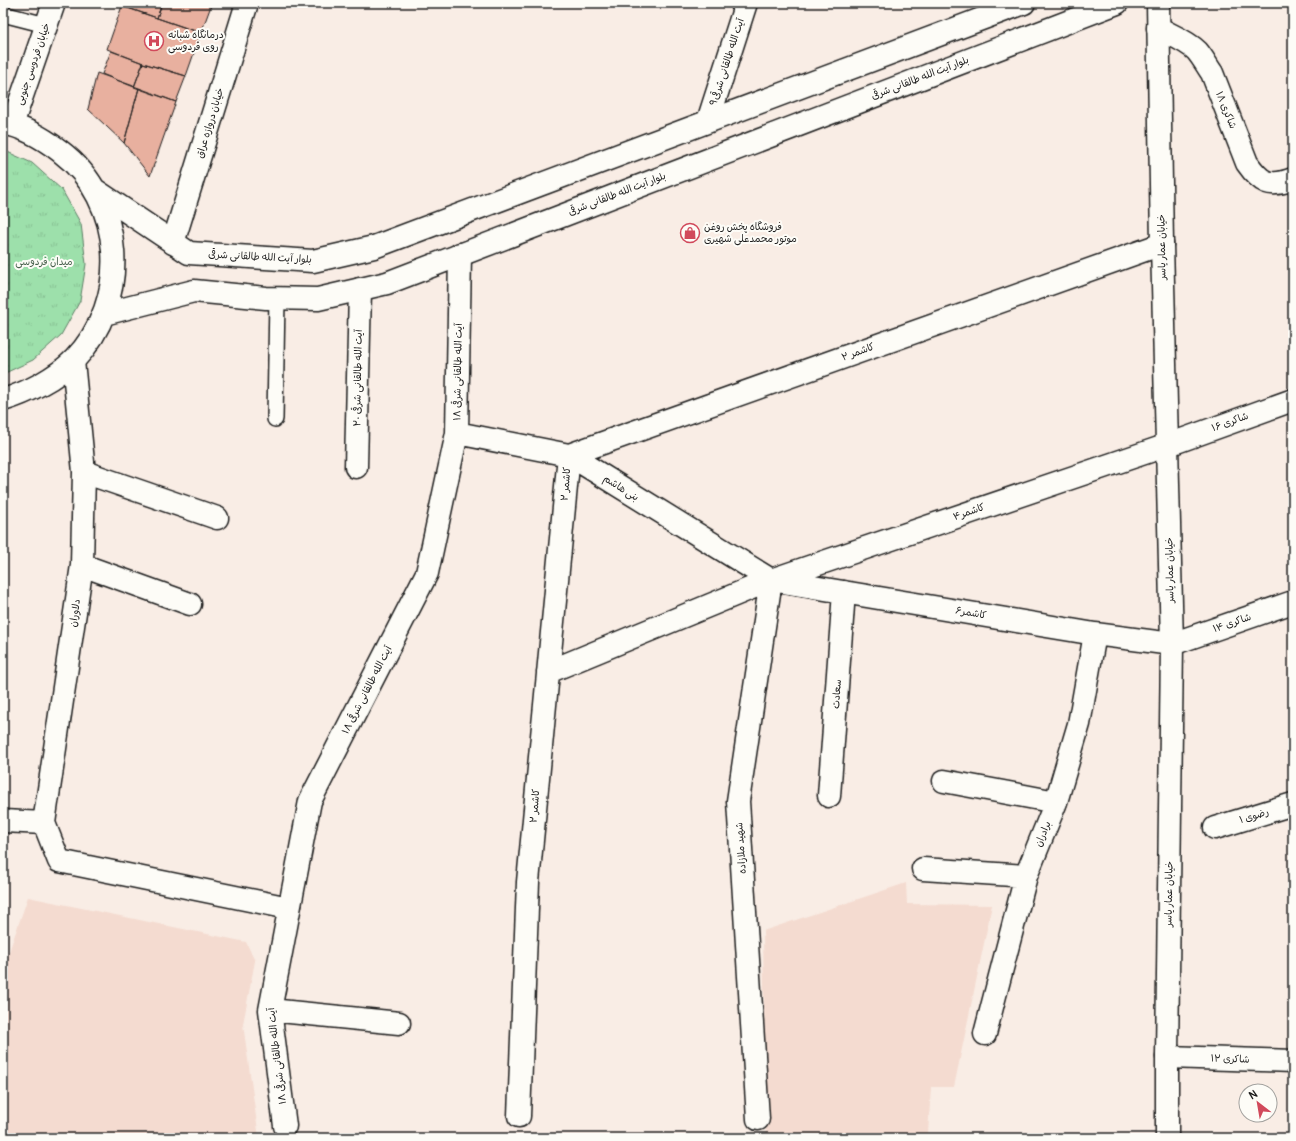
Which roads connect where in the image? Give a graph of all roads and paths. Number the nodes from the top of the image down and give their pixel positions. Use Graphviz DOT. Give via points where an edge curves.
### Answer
graph roads {
  1 [pos="54,3"];
  2 [pos="247,3"];
  3 [pos="746,3"];
  4 [pos="1024,3"];
  5 [pos="1117,3"];
  6 [pos="1158,3"];
  7 [pos="3,14"];
  8 [pos="46,24"];
  9 [pos="1158,28"];
  10 [pos="708,121"];
  11 [pos="7,124"];
  12 [pos="1293,179"];
  13 [pos="95,190"];
  14 [pos="173,243"];
  15 [pos="1162,244"];
  16 [pos="460,254"];
  17 [pos="360,289"];
  18 [pos="277,298"];
  19 [pos="104,314"];
  20 [pos="73,361"];
  21 [pos="3,400"];
  22 [pos="1293,400"];
  23 [pos="275,419"];
  24 [pos="457,433"];
  25 [pos="1168,445"];
  26 [pos="568,455"];
  27 [pos="356,467"];
  28 [pos="84,472"];
  29 [pos="217,518"];
  30 [pos="82,565"];
  31 [pos="771,580"];
  32 [pos="844,592"];
  33 [pos="1293,602"];
  34 [pos="190,604"];
  35 [pos="1095,634"];
  36 [pos="1172,644"];
  37 [pos="548,672"];
  38 [pos="944,781"];
  39 [pos="829,796"];
  40 [pos="1056,802"];
  41 [pos="1293,804"];
  42 [pos="3,821"];
  43 [pos="44,823"];
  44 [pos="1215,828"];
  45 [pos="923,869"];
  46 [pos="1026,876"];
  47 [pos="289,908"];
  48 [pos="270,1010"];
  49 [pos="399,1022"];
  50 [pos="985,1034"];
  51 [pos="1167,1057"];
  52 [pos="1293,1061"];
  53 [pos="519,1116"];
  54 [pos="758,1119"];
  55 [pos="285,1126"];
  56 [pos="1167,1138"];
  1 -- 8 [label="street, خیابان فردوسی جنوبی"];
  2 -- 14 [label="street, خیابان دروازه عراق"];
  3 -- 10 [label="street, آیت الله طالقانی شرقی۹"];
  4 -- 10 [label="street, بلوار آیت الله طالقانی شرقی"];
  5 -- 16 [label="street, بلوار آیت الله طالقانی شرقی"];
  6 -- 9 [label="street, خیابان عمار یاسر"];
  7 -- 8 [label="lane"];
  8 -- 11 [label="street, خیابان فردوسی جنوبی"];
  9 -- 12 [label="street, شاکری ۱۸" via="1198,52 1212,73 1248,163 1254,172 1262,179 1277,184"];
  9 -- 15 [label="street, خیابان عمار یاسر"];
  10 -- 14 [label="street, بلوار آیت الله طالقانی شرقی" via="374,246 313,261 189,253"];
  11 -- 13 [label="street" via="45,139 73,161"];
  13 -- 14 [label="street, بلوار آیت الله طالقانی شرقی"];
  13 -- 19 [label="street" via="108,219 114,251 112,283"];
  15 -- 25 [label="street, خیابان عمار یاسر"];
  15 -- 26 [label="street, کاشمر ۲"];
  16 -- 17 [label="street, بلوار آیت الله طالقانی شرقی" via="387,283"];
  16 -- 24 [label="street, آیت الله طالقانی شرقی ۱۸"];
  17 -- 18 [label="street, بلوار آیت الله طالقانی شرقی" via="318,299"];
  17 -- 27 [label="street, آیت الله طالقانی شرقی ۲۰"];
  18 -- 19 [label="street, بلوار آیت الله طالقانی شرقی" via="194,291"];
  18 -- 23 [label="lane"];
  19 -- 20 [label="street" via="91,339"];
  20 -- 21 [label="street" via="41,385"];
  20 -- 28 [label="street, دلاوران"];
  22 -- 25 [label="street, شاکری ۱۶"];
  24 -- 26 [label="street, بنی هاشم"];
  24 -- 47 [label="street, آیت الله طالقانی شرقی ۱۸" via="427,573 310,801"];
  25 -- 31 [label="street, کاشمر۴"];
  25 -- 36 [label="street, خیابان عمار یاسر"];
  26 -- 31 [label="street, بنی هاشم"];
  26 -- 37 [label="street, کاشمر ۲"];
  28 -- 29 [label="street"];
  28 -- 30 [label="street, دلاوران"];
  30 -- 34 [label="street"];
  30 -- 43 [label="street, دلاوران"];
  31 -- 32 [label="street, کاشمر۶"];
  31 -- 37 [label="street, کاشمر۴"];
  31 -- 54 [label="street, شهید ملازاده" via="738,801"];
  32 -- 35 [label="street, کاشمر۶"];
  32 -- 39 [label="street, سعادت"];
  33 -- 36 [label="street, شاکری ۱۴"];
  35 -- 36 [label="street, کاشمر۶"];
  35 -- 40 [label="street, برادران" via="1079,724"];
  36 -- 51 [label="street, خیابان عمار یاسر"];
  37 -- 53 [label="street, کاشمر ۲" via="528,882"];
  38 -- 40 [label="street"];
  40 -- 46 [label="street, برادران"];
  41 -- 44 [label="street, رضوی ۱"];
  42 -- 43 [label="street"];
  43 -- 47 [label="street, دلاوران" via="59,861"];
  45 -- 46 [label="street"];
  46 -- 50 [label="street, برادران"];
  47 -- 48 [label="street, آیت الله طالقانی شرقی ۱۸"];
  48 -- 49 [label="street"];
  48 -- 55 [label="street, آیت الله طالقانی شرقی ۱۸"];
  51 -- 52 [label="street, شاکری ۱۲"];
  51 -- 56 [label="street, خیابان عمار یاسر"];
}
